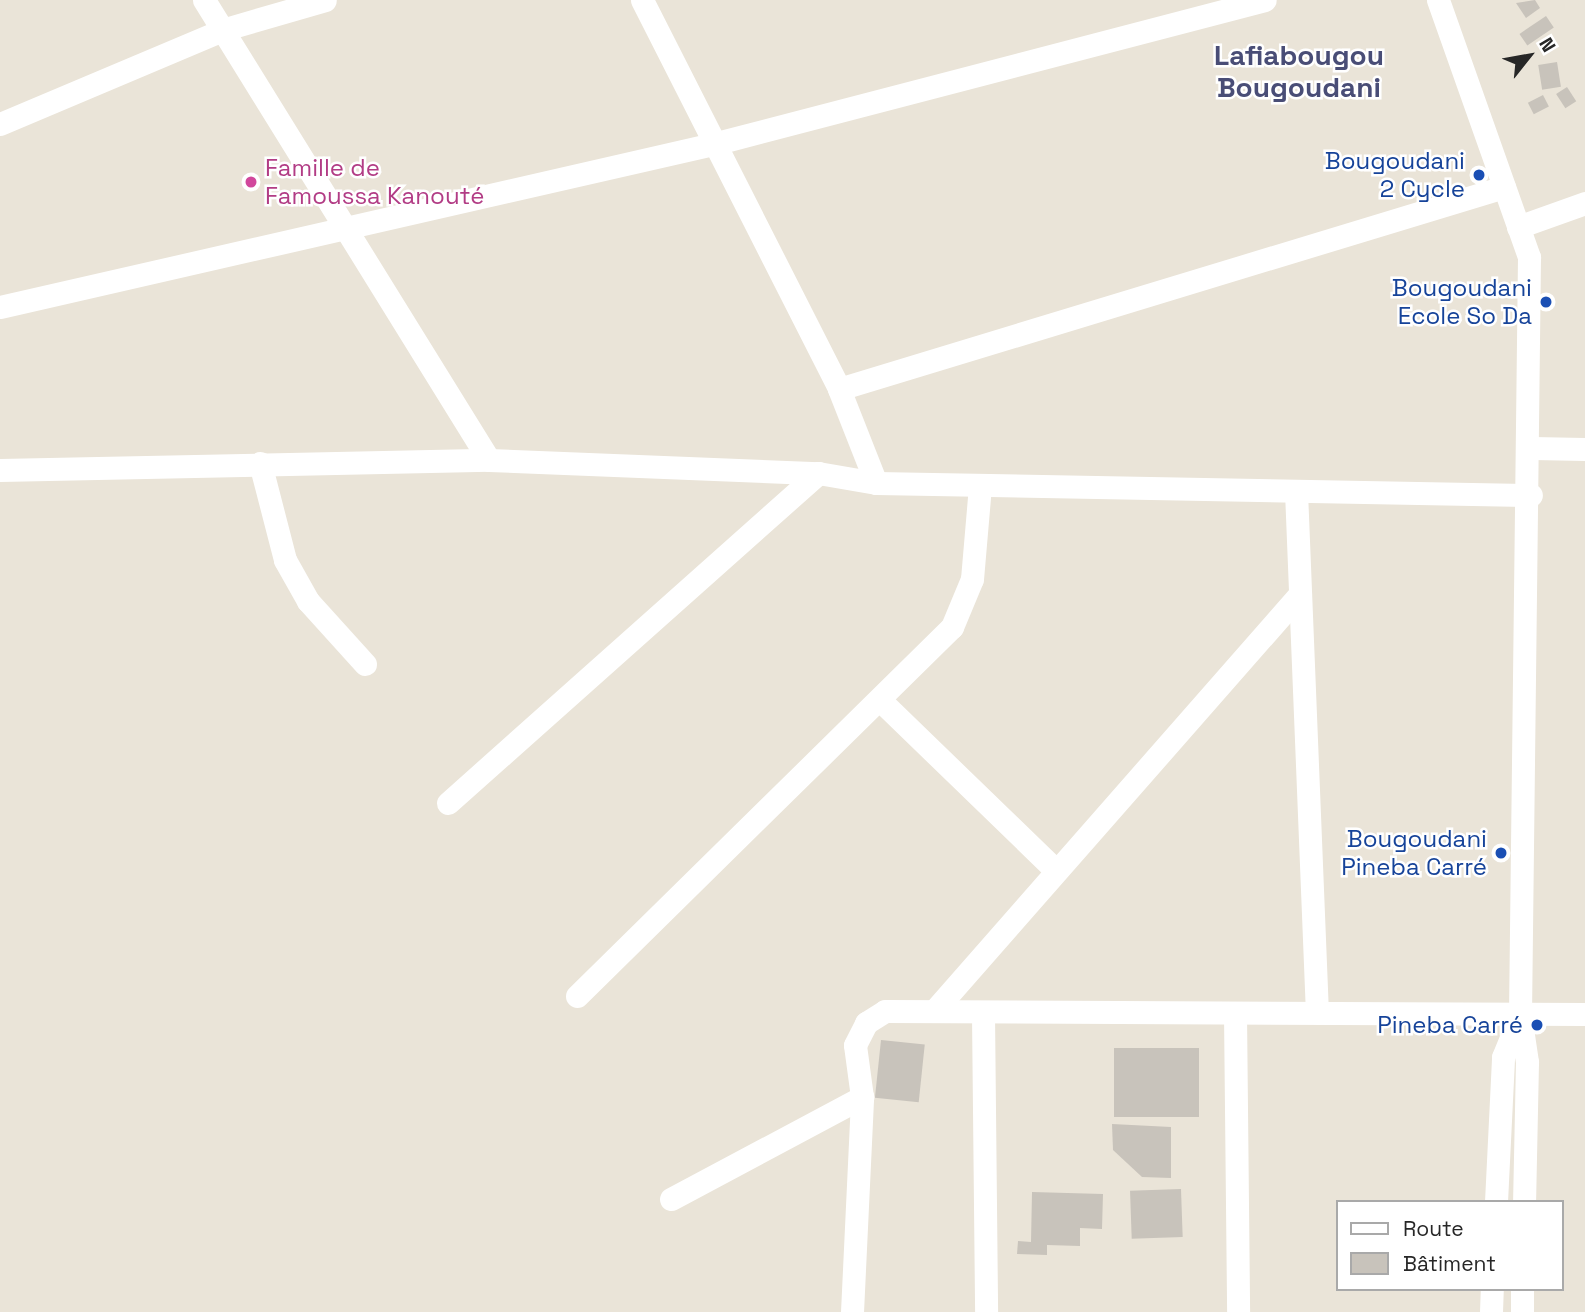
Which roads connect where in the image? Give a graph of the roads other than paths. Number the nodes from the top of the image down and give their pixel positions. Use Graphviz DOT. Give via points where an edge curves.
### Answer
graph roads {
  1 [pos="204,0"];
  2 [pos="325,0"];
  3 [pos="642,0"];
  4 [pos="1262,0"];
  5 [pos="1438,0"];
  6 [pos="222,30"];
  7 [pos="0,124"];
  8 [pos="717,143"];
  9 [pos="1504,187"];
  10 [pos="1585,203"];
  11 [pos="340,225"];
  12 [pos="1518,227"];
  13 [pos="0,307"];
  14 [pos="839,389"];
  15 [pos="1532,448"];
  16 [pos="1585,449"];
  17 [pos="489,460"];
  18 [pos="260,463"];
  19 [pos="0,470"];
  20 [pos="818,473"];
  21 [pos="876,482"];
  22 [pos="980,485"];
  23 [pos="1296,491"];
  24 [pos="1531,495"];
  25 [pos="1300,594"];
  26 [pos="365,664"];
  27 [pos="882,702"];
  28 [pos="448,803"];
  29 [pos="1053,868"];
  30 [pos="577,996"];
  31 [pos="934,1011"];
  32 [pos="1235,1013"];
  33 [pos="1317,1013"];
  34 [pos="983,1014"];
  35 [pos="1585,1014"];
  36 [pos="1520,1015"];
  37 [pos="862,1097"];
  38 [pos="671,1199"];
  39 [pos="1496,1200"];
  40 [pos="1524,1200"];
  41 [pos="1492,1291"];
  42 [pos="1522,1291"];
  43 [pos="852,1312"];
  44 [pos="986,1312"];
  45 [pos="1238,1312"];
  46 [pos="1491,1312"];
  47 [pos="1522,1312"];
  1 -- 6 [label="street"];
  2 -- 6 [label="street"];
  3 -- 8 [label="street"];
  4 -- 8 [label="street"];
  5 -- 9 [label="street"];
  6 -- 7 [label="street"];
  6 -- 11 [label="street"];
  8 -- 11 [label="street"];
  8 -- 14 [label="street"];
  9 -- 12 [label="street"];
  9 -- 14 [label="street"];
  10 -- 12 [label="street"];
  11 -- 13 [label="street"];
  11 -- 17 [label="street"];
  12 -- 15 [label="street" via="1529,257"];
  14 -- 21 [label="street"];
  15 -- 16 [label="street"];
  15 -- 24 [label="street"];
  17 -- 18 [label="street"];
  17 -- 20 [label="street"];
  18 -- 19 [label="street"];
  18 -- 26 [label="street" via="285,560 308,601"];
  20 -- 21 [label="street"];
  20 -- 28 [label="street"];
  21 -- 22 [label="street"];
  22 -- 23 [label="street"];
  22 -- 27 [label="street" via="972,579 952,627"];
  23 -- 24 [label="street"];
  23 -- 25 [label="street"];
  24 -- 36 [label="street"];
  25 -- 29 [label="street"];
  25 -- 33 [label="street"];
  27 -- 29 [label="street"];
  27 -- 30 [label="street"];
  29 -- 31 [label="street"];
  31 -- 34 [label="street"];
  31 -- 37 [label="street" via="885,1011 866,1023 855,1045"];
  32 -- 33 [label="street"];
  32 -- 34 [label="street"];
  32 -- 45 [label="street"];
  33 -- 36 [label="street"];
  34 -- 44 [label="street"];
  35 -- 36 [label="street"];
  36 -- 39 [label="street" via="1503,1057"];
  36 -- 40 [label="street" via="1527,1062"];
  37 -- 38 [label="street"];
  37 -- 43 [label="street"];
  41 -- 46 [label="street"];
  42 -- 47 [label="street"];
}
